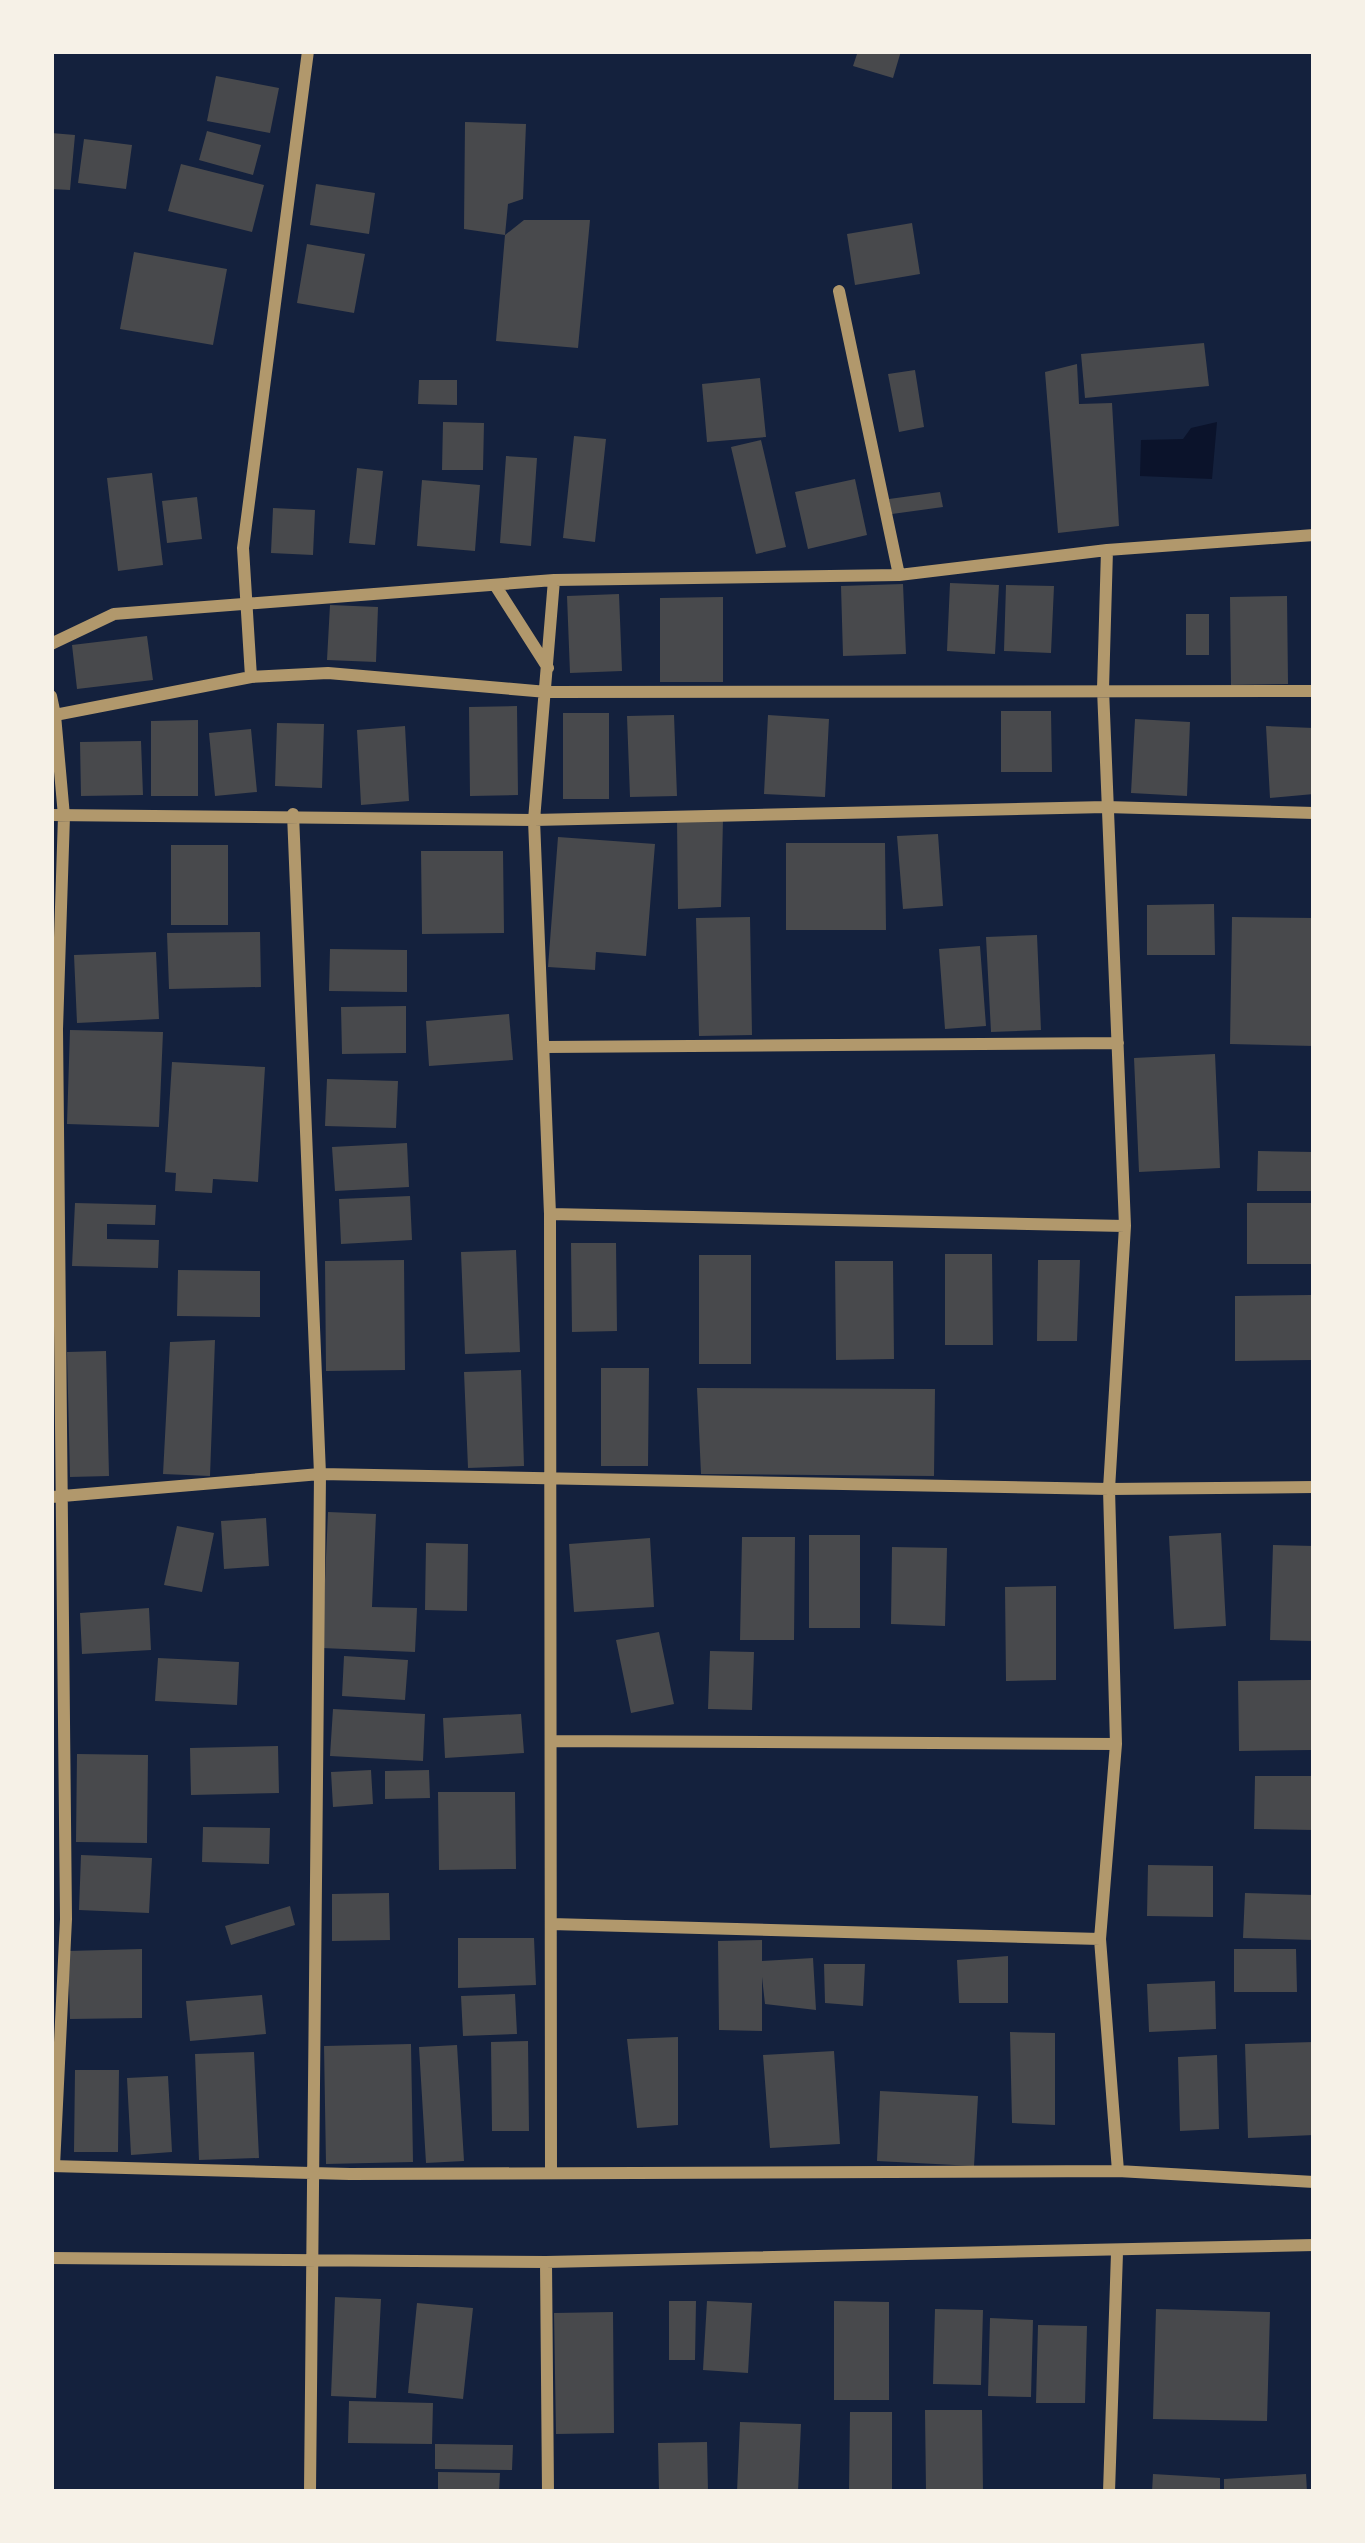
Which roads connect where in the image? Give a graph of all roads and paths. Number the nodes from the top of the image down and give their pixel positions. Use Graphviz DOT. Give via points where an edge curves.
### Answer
graph roads {
  1 [pos="308,51"];
  2 [pos="839,291"];
  3 [pos="1314,535"];
  4 [pos="1107,550"];
  5 [pos="899,575"];
  6 [pos="554,580"];
  7 [pos="495,585"];
  8 [pos="248,607"];
  9 [pos="51,644"];
  10 [pos="548,668"];
  11 [pos="251,677"];
  12 [pos="1102,689"];
  13 [pos="1314,691"];
  14 [pos="547,692"];
  15 [pos="51,696"];
  16 [pos="55,715"];
  17 [pos="1106,808"];
  18 [pos="1314,813"];
  19 [pos="293,814"];
  20 [pos="58,815"];
  21 [pos="534,820"];
  22 [pos="54,1029"];
  23 [pos="1118,1043"];
  24 [pos="545,1047"];
  25 [pos="550,1214"];
  26 [pos="1125,1226"];
  27 [pos="54,1238"];
  28 [pos="320,1474"];
  29 [pos="550,1478"];
  30 [pos="1314,1487"];
  31 [pos="1109,1490"];
  32 [pos="56,1497"];
  33 [pos="554,1741"];
  34 [pos="1116,1744"];
  35 [pos="58,1746"];
  36 [pos="51,1919"];
  37 [pos="66,1919"];
  38 [pos="550,1924"];
  39 [pos="1100,1939"];
  40 [pos="52,2166"];
  41 [pos="316,2170"];
  42 [pos="1118,2171"];
  43 [pos="551,2172"];
  44 [pos="1314,2182"];
  45 [pos="1314,2245"];
  46 [pos="1117,2253"];
  47 [pos="51,2258"];
  48 [pos="314,2258"];
  49 [pos="546,2262"];
  50 [pos="310,2492"];
  51 [pos="548,2492"];
  52 [pos="1109,2492"];
  1 -- 8 [label="street" via="242,548"];
  2 -- 5 [label="street"];
  3 -- 4 [label="street"];
  4 -- 5 [label="street"];
  4 -- 12 [label="street"];
  5 -- 6 [label="street"];
  6 -- 7 [label="street"];
  6 -- 10 [label="street"];
  7 -- 8 [label="street"];
  7 -- 10 [label="street"];
  8 -- 9 [label="street" via="114,614"];
  8 -- 11 [label="street"];
  10 -- 14 [label="street"];
  11 -- 14 [label="street" via="328,673"];
  11 -- 16 [label="street"];
  12 -- 13 [label="street"];
  12 -- 14 [label="street"];
  12 -- 17 [label="street"];
  14 -- 21 [label="street"];
  15 -- 16 [label="street"];
  16 -- 20 [label="street"];
  17 -- 18 [label="street"];
  17 -- 21 [label="street"];
  17 -- 23 [label="street"];
  19 -- 20 [label="street"];
  19 -- 21 [label="street"];
  19 -- 28 [label="street"];
  20 -- 22 [label="street"];
  21 -- 24 [label="street"];
  22 -- 27 [label="street"];
  23 -- 24 [label="street"];
  23 -- 26 [label="street"];
  24 -- 25 [label="street"];
  25 -- 26 [label="street"];
  25 -- 29 [label="street"];
  26 -- 31 [label="street"];
  27 -- 32 [label="street"];
  28 -- 29 [label="street"];
  28 -- 32 [label="street"];
  28 -- 41 [label="street"];
  29 -- 31 [label="street"];
  29 -- 33 [label="street"];
  30 -- 31 [label="street"];
  31 -- 34 [label="street"];
  32 -- 35 [label="street"];
  33 -- 34 [label="street"];
  33 -- 38 [label="street"];
  34 -- 39 [label="street"];
  35 -- 37 [label="street"];
  36 -- 37 [label="street"];
  37 -- 40 [label="street"];
  38 -- 39 [label="street"];
  38 -- 43 [label="street"];
  39 -- 42 [label="street"];
  40 -- 41 [label="street"];
  41 -- 43 [label="street"];
  41 -- 48 [label="street"];
  42 -- 43 [label="street"];
  42 -- 44 [label="street"];
  45 -- 46 [label="street"];
  46 -- 49 [label="street"];
  46 -- 52 [label="street"];
  47 -- 48 [label="street"];
  48 -- 49 [label="street"];
  48 -- 50 [label="street"];
  49 -- 51 [label="street"];
}
